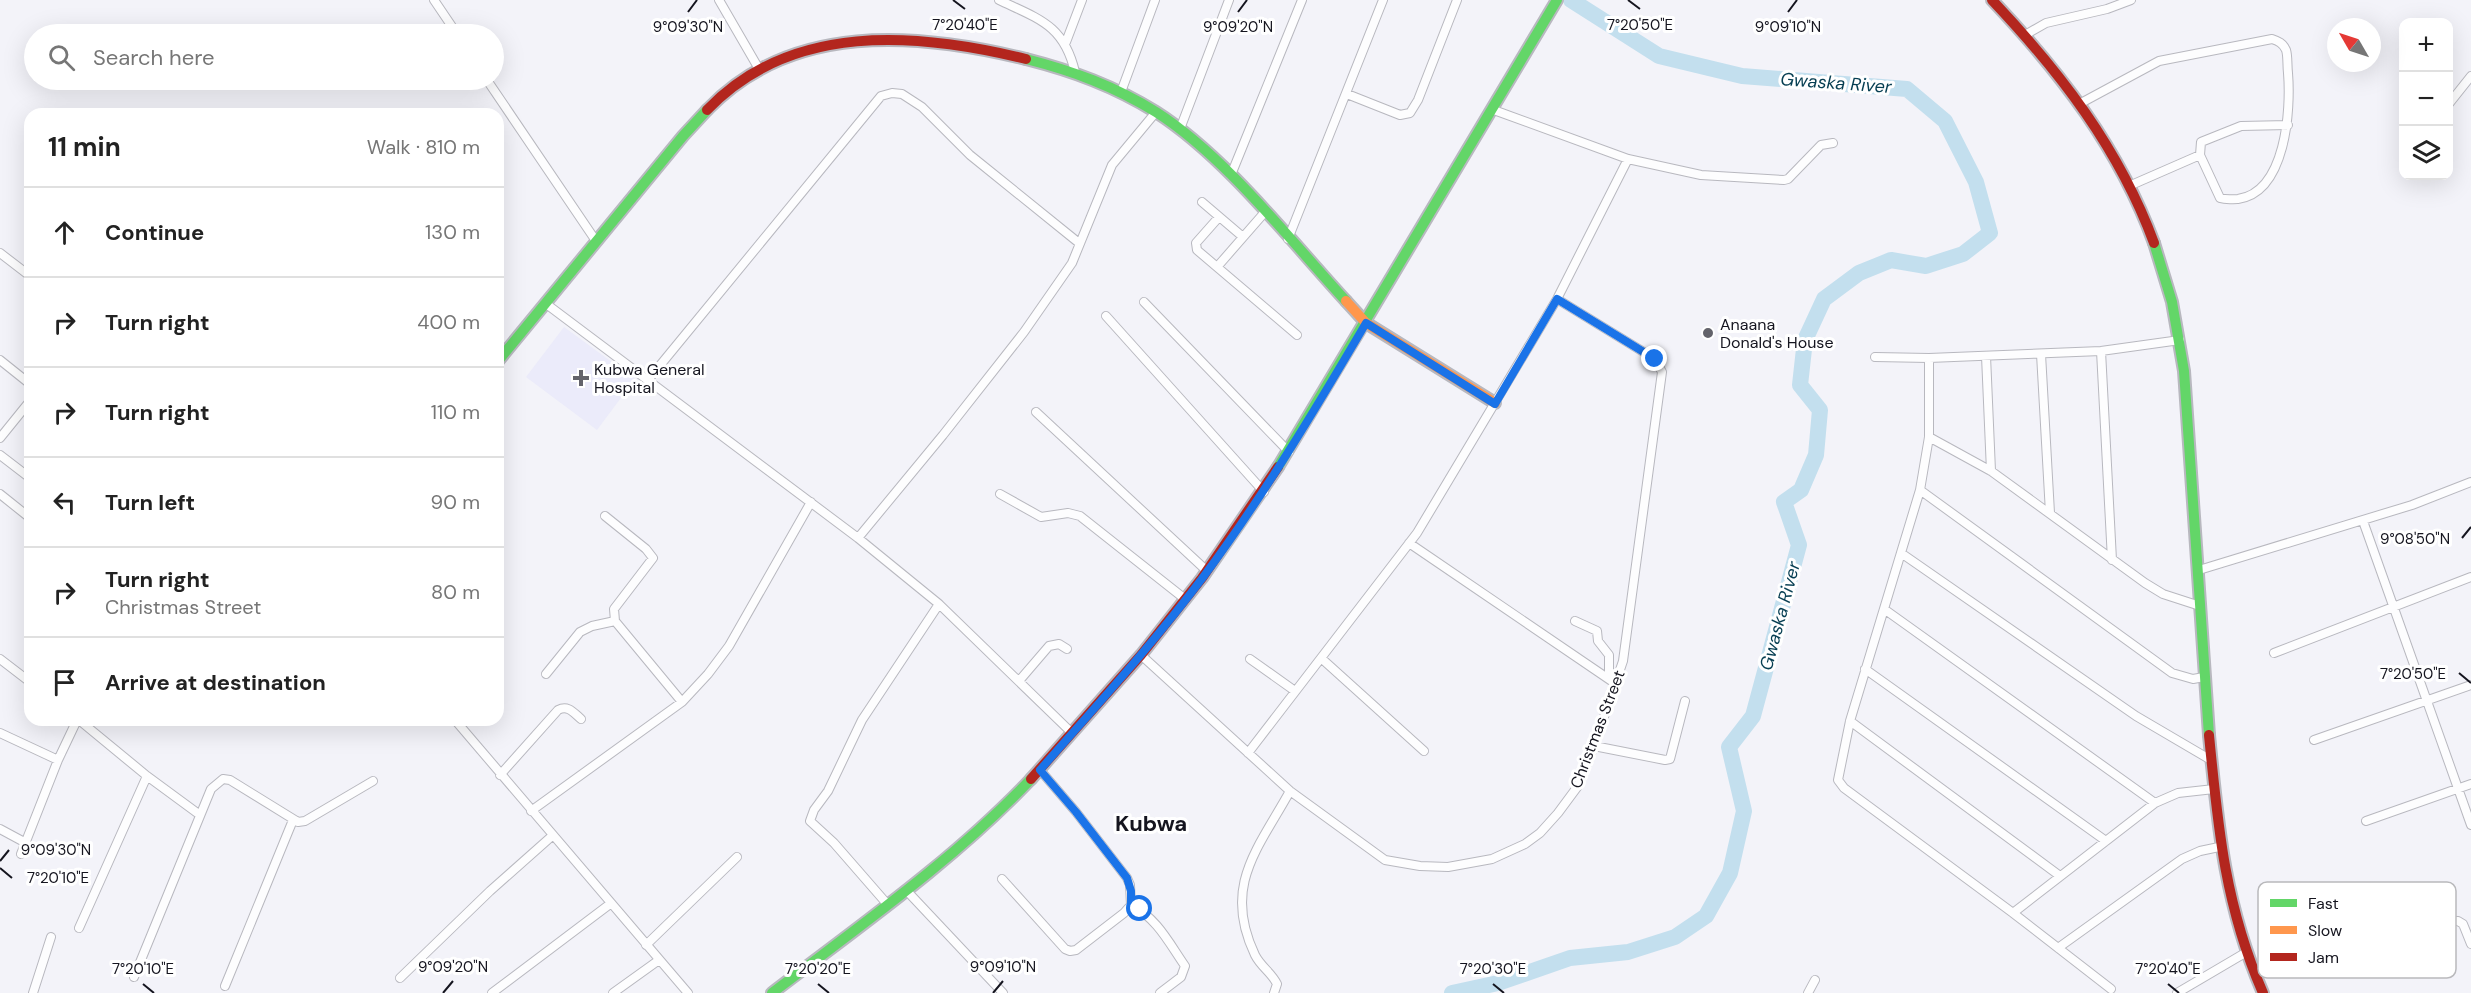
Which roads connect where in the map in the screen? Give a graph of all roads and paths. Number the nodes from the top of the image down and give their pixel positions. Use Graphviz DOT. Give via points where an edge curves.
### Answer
graph roads {
  1 [pos="434,0"];
  2 [pos="719,0"];
  3 [pos="999,0"];
  4 [pos="1082,0"];
  5 [pos="1155,0"];
  6 [pos="1229,0"];
  7 [pos="1302,0"];
  8 [pos="1383,0"];
  9 [pos="1457,0"];
  10 [pos="1557,0"];
  11 [pos="2131,0"];
  12 [pos="1996,1"];
  13 [pos="450,24"];
  14 [pos="2025,35"];
  15 [pos="1066,42"];
  16 [pos="759,69"];
  17 [pos="1075,72"];
  18 [pos="2471,76"];
  19 [pos="494,90"];
  20 [pos="1121,92"];
  21 [pos="1347,94"];
  22 [pos="2453,99"];
  23 [pos="2081,103"];
  24 [pos="1491,109"];
  25 [pos="1156,112"];
  26 [pos="2288,125"];
  27 [pos="1180,129"];
  28 [pos="1833,143"];
  29 [pos="2200,155"];
  30 [pos="1628,159"];
  31 [pos="1231,175"];
  32 [pos="2129,186"];
  33 [pos="1202,202"];
  34 [pos="1264,212"];
  35 [pos="1219,217"];
  36 [pos="1243,237"];
  37 [pos="1288,239"];
  38 [pos="596,241"];
  39 [pos="1079,243"];
  40 [pos="0,253"];
  41 [pos="1217,267"];
  42 [pos="24,271"];
  43 [pos="1557,299"];
  44 [pos="1144,302"];
  45 [pos="544,303"];
  46 [pos="1106,316"];
  47 [pos="1366,323"];
  48 [pos="1297,335"];
  49 [pos="2180,340"];
  50 [pos="2101,351"];
  51 [pos="504,354"];
  52 [pos="2042,354"];
  53 [pos="1986,356"];
  54 [pos="1875,357"];
  55 [pos="1929,358"];
  56 [pos="0,360"];
  57 [pos="24,379"];
  58 [pos="648,380"];
  59 [pos="1495,404"];
  60 [pos="24,408"];
  61 [pos="1036,412"];
  62 [pos="1929,437"];
  63 [pos="0,438"];
  64 [pos="1289,452"];
  65 [pos="0,454"];
  66 [pos="1991,471"];
  67 [pos="24,473"];
  68 [pos="2471,482"];
  69 [pos="1920,490"];
  70 [pos="1263,492"];
  71 [pos="0,494"];
  72 [pos="1000,494"];
  73 [pos="812,502"];
  74 [pos="24,513"];
  75 [pos="2050,513"];
  76 [pos="605,516"];
  77 [pos="2363,521"];
  78 [pos="858,538"];
  79 [pos="1409,543"];
  80 [pos="1901,553"];
  81 [pos="2112,560"];
  82 [pos="2199,570"];
  83 [pos="1207,571"];
  84 [pos="2471,577"];
  85 [pos="1185,599"];
  86 [pos="939,604"];
  87 [pos="2200,606"];
  88 [pos="2394,607"];
  89 [pos="1884,609"];
  90 [pos="615,621"];
  91 [pos="1575,621"];
  92 [pos="1067,649"];
  93 [pos="2274,653"];
  94 [pos="1141,655"];
  95 [pos="1321,658"];
  96 [pos="1250,659"];
  97 [pos="0,660"];
  98 [pos="1865,669"];
  99 [pos="546,674"];
  100 [pos="2204,677"];
  101 [pos="24,678"];
  102 [pos="1019,681"];
  103 [pos="1612,682"];
  104 [pos="2471,685"];
  105 [pos="1295,691"];
  106 [pos="1685,701"];
  107 [pos="2426,701"];
  108 [pos="682,702"];
  109 [pos="581,719"];
  110 [pos="1850,721"];
  111 [pos="75,726"];
  112 [pos="85,726"];
  113 [pos="460,726"];
  114 [pos="0,733"];
  115 [pos="1072,733"];
  116 [pos="2314,740"];
  117 [pos="1594,746"];
  118 [pos="1424,751"];
  119 [pos="1248,753"];
  120 [pos="58,760"];
  121 [pos="2211,760"];
  122 [pos="1040,770"];
  123 [pos="500,775"];
  124 [pos="147,776"];
  125 [pos="373,781"];
  126 [pos="2471,784"];
  127 [pos="2214,789"];
  128 [pos="2458,789"];
  129 [pos="1290,791"];
  130 [pos="2155,803"];
  131 [pos="531,811"];
  132 [pos="200,815"];
  133 [pos="292,820"];
  134 [pos="2366,821"];
  135 [pos="2471,825"];
  136 [pos="0,829"];
  137 [pos="552,836"];
  138 [pos="2106,841"];
  139 [pos="26,843"];
  140 [pos="2219,847"];
  141 [pos="21,854"];
  142 [pos="737,857"];
  143 [pos="2060,876"];
  144 [pos="1002,879"];
  145 [pos="906,890"];
  146 [pos="610,904"];
  147 [pos="888,904"];
  148 [pos="1131,904"];
  149 [pos="2013,913"];
  150 [pos="2456,921"];
  151 [pos="79,928"];
  152 [pos="51,937"];
  153 [pos="2471,944"];
  154 [pos="646,945"];
  155 [pos="2058,948"];
  156 [pos="2245,953"];
  157 [pos="659,960"];
  158 [pos="134,977"];
  159 [pos="400,978"];
  160 [pos="1815,980"];
  161 [pos="225,986"];
  162 [pos="2111,989"];
  163 [pos="33,993"];
  164 [pos="492,993"];
  165 [pos="613,993"];
  166 [pos="688,993"];
  167 [pos="772,993"];
  168 [pos="1003,993"];
  169 [pos="1160,993"];
  170 [pos="1274,993"];
  171 [pos="1808,993"];
  172 [pos="2177,993"];
  173 [pos="2264,993"];
  1 -- 13 [label="street"];
  2 -- 16 [label="street"];
  3 -- 15 [label="street" via="1042,21"];
  4 -- 15 [label="street"];
  5 -- 20 [label="street"];
  6 -- 27 [label="street"];
  7 -- 31 [label="street"];
  8 -- 21 [label="street"];
  9 -- 21 [label="street" via="1410,113 1400,115"];
  10 -- 24 [label="street"];
  11 -- 14 [label="street" via="2046,23"];
  12 -- 14 [label="street"];
  14 -- 23 [label="street"];
  15 -- 17 [label="street"];
  16 -- 17 [label="street" via="823,45 912,40 996,52"];
  16 -- 38 [label="street" via="719,98 690,128"];
  17 -- 20 [label="street"];
  18 -- 22 [label="street"];
  19 -- 38 [label="street"];
  20 -- 25 [label="street"];
  21 -- 37 [label="street"];
  23 -- 26 [label="street" via="2160,61 2272,39 2286,51"];
  23 -- 32 [label="street"];
  24 -- 30 [label="street"];
  24 -- 47 [label="street"];
  25 -- 27 [label="street"];
  25 -- 39 [label="street" via="1112,165"];
  26 -- 29 [label="street" via="2241,126 2201,142"];
  26 -- 29 [label="street" via="2275,166 2253,195 2222,199"];
  27 -- 31 [label="street"];
  28 -- 30 [label="street" via="1821,145 1784,180 1701,175"];
  29 -- 32 [label="street"];
  30 -- 43 [label="street"];
  31 -- 34 [label="street"];
  32 -- 49 [label="street" via="2164,274"];
  33 -- 35 [label="street"];
  34 -- 36 [label="street"];
  34 -- 37 [label="street"];
  35 -- 36 [label="street"];
  35 -- 41 [label="street" via="1196,243 1197,250"];
  36 -- 41 [label="street"];
  37 -- 47 [label="street"];
  38 -- 45 [label="street"];
  39 -- 58 [label="street" via="970,155 922,107 902,94 881,96"];
  39 -- 78 [label="street" via="1072,263 1024,332"];
  40 -- 42 [label="street"];
  41 -- 48 [label="street"];
  43 -- 59 [label="street"];
  43 -- 103 [label="street, Christmas Street" via="1655,359 1662,372 1627,636"];
  44 -- 64 [label="street"];
  45 -- 51 [label="street"];
  45 -- 58 [label="street"];
  46 -- 70 [label="street"];
  47 -- 59 [label="street"];
  47 -- 64 [label="street"];
  49 -- 50 [label="street"];
  49 -- 82 [label="street" via="2190,419"];
  50 -- 52 [label="street"];
  50 -- 81 [label="street"];
  52 -- 53 [label="street"];
  52 -- 75 [label="street"];
  53 -- 55 [label="street"];
  53 -- 66 [label="street"];
  54 -- 55 [label="street"];
  55 -- 62 [label="street"];
  56 -- 57 [label="street"];
  58 -- 73 [label="street"];
  59 -- 79 [label="street"];
  60 -- 63 [label="street"];
  61 -- 83 [label="street"];
  62 -- 66 [label="street"];
  62 -- 69 [label="street"];
  64 -- 70 [label="street"];
  65 -- 67 [label="street"];
  66 -- 75 [label="street"];
  68 -- 77 [label="street"];
  69 -- 80 [label="street"];
  69 -- 100 [label="street" via="2172,673 2193,679"];
  70 -- 83 [label="street"];
  71 -- 74 [label="street"];
  72 -- 85 [label="street" via="1041,517 1068,513 1080,516"];
  73 -- 78 [label="street"];
  73 -- 108 [label="street" via="729,646"];
  75 -- 81 [label="street"];
  76 -- 90 [label="street" via="653,558 614,609"];
  77 -- 82 [label="street"];
  77 -- 88 [label="street"];
  78 -- 86 [label="street"];
  79 -- 95 [label="street"];
  79 -- 103 [label="street"];
  80 -- 89 [label="street"];
  80 -- 121 [label="street" via="2136,716"];
  81 -- 87 [label="street" via="2163,594"];
  82 -- 87 [label="street"];
  83 -- 85 [label="street"];
  84 -- 88 [label="street"];
  85 -- 94 [label="street"];
  86 -- 102 [label="street"];
  86 -- 147 [label="street" via="862,720 828,791 810,816 811,824 834,843"];
  87 -- 100 [label="street"];
  88 -- 93 [label="street"];
  88 -- 107 [label="street"];
  89 -- 98 [label="street"];
  89 -- 130 [label="street"];
  90 -- 99 [label="street" via="580,632"];
  90 -- 108 [label="street"];
  91 -- 103 [label="street" via="1597,631 1598,641 1609,655"];
  92 -- 102 [label="street" via="1059,644 1049,646"];
  94 -- 115 [label="street"];
  94 -- 119 [label="street, Christmas Street"];
  95 -- 105 [label="street"];
  95 -- 118 [label="street"];
  96 -- 105 [label="street"];
  97 -- 101 [label="street"];
  98 -- 110 [label="street"];
  98 -- 138 [label="street"];
  100 -- 121 [label="street"];
  102 -- 115 [label="street"];
  103 -- 117 [label="street, Christmas Street"];
  104 -- 107 [label="street"];
  105 -- 119 [label="street"];
  106 -- 117 [label="street" via="1670,759"];
  107 -- 116 [label="street"];
  107 -- 128 [label="street"];
  108 -- 131 [label="street"];
  109 -- 123 [label="street" via="569,709 558,710"];
  110 -- 143 [label="street"];
  110 -- 149 [label="street" via="1838,772 1840,785"];
  111 -- 120 [label="street"];
  112 -- 124 [label="street"];
  113 -- 123 [label="street"];
  114 -- 120 [label="street"];
  115 -- 122 [label="street"];
  117 -- 129 [label="street, Christmas Street" via="1569,800 1540,833 1509,853 1474,863 1434,867 1385,860"];
  119 -- 129 [label="street, Christmas Street"];
  120 -- 139 [label="street"];
  121 -- 127 [label="street"];
  122 -- 145 [label="street" via="998,814"];
  122 -- 148 [label="street" via="1127,878"];
  123 -- 131 [label="street"];
  124 -- 132 [label="street"];
  124 -- 151 [label="street"];
  125 -- 133 [label="street" via="305,821"];
  126 -- 128 [label="street"];
  127 -- 130 [label="street" via="2178,793"];
  127 -- 140 [label="street"];
  128 -- 134 [label="street"];
  128 -- 135 [label="street"];
  129 -- 170 [label="street" via="1247,870 1242,894 1248,936 1263,969 1277,984"];
  130 -- 138 [label="street"];
  131 -- 137 [label="street"];
  132 -- 133 [label="street" via="211,789 223,778"];
  132 -- 158 [label="street"];
  133 -- 161 [label="street"];
  136 -- 139 [label="street"];
  137 -- 146 [label="street"];
  137 -- 159 [label="street"];
  138 -- 143 [label="street"];
  139 -- 141 [label="street"];
  140 -- 155 [label="street" via="2182,859"];
  140 -- 156 [label="street"];
  142 -- 154 [label="street"];
  143 -- 149 [label="street"];
  144 -- 148 [label="street" via="1070,951"];
  145 -- 147 [label="street"];
  145 -- 168 [label="street"];
  146 -- 154 [label="street"];
  146 -- 164 [label="street"];
  147 -- 167 [label="street"];
  148 -- 169 [label="street" via="1152,919 1185,966 1181,977"];
  149 -- 155 [label="street"];
  150 -- 153 [label="street" via="2463,924"];
  152 -- 163 [label="street"];
  154 -- 157 [label="street"];
  155 -- 162 [label="street"];
  156 -- 172 [label="street"];
  156 -- 173 [label="street"];
  157 -- 165 [label="street"];
  157 -- 166 [label="street"];
  160 -- 171 [label="street"];
}
